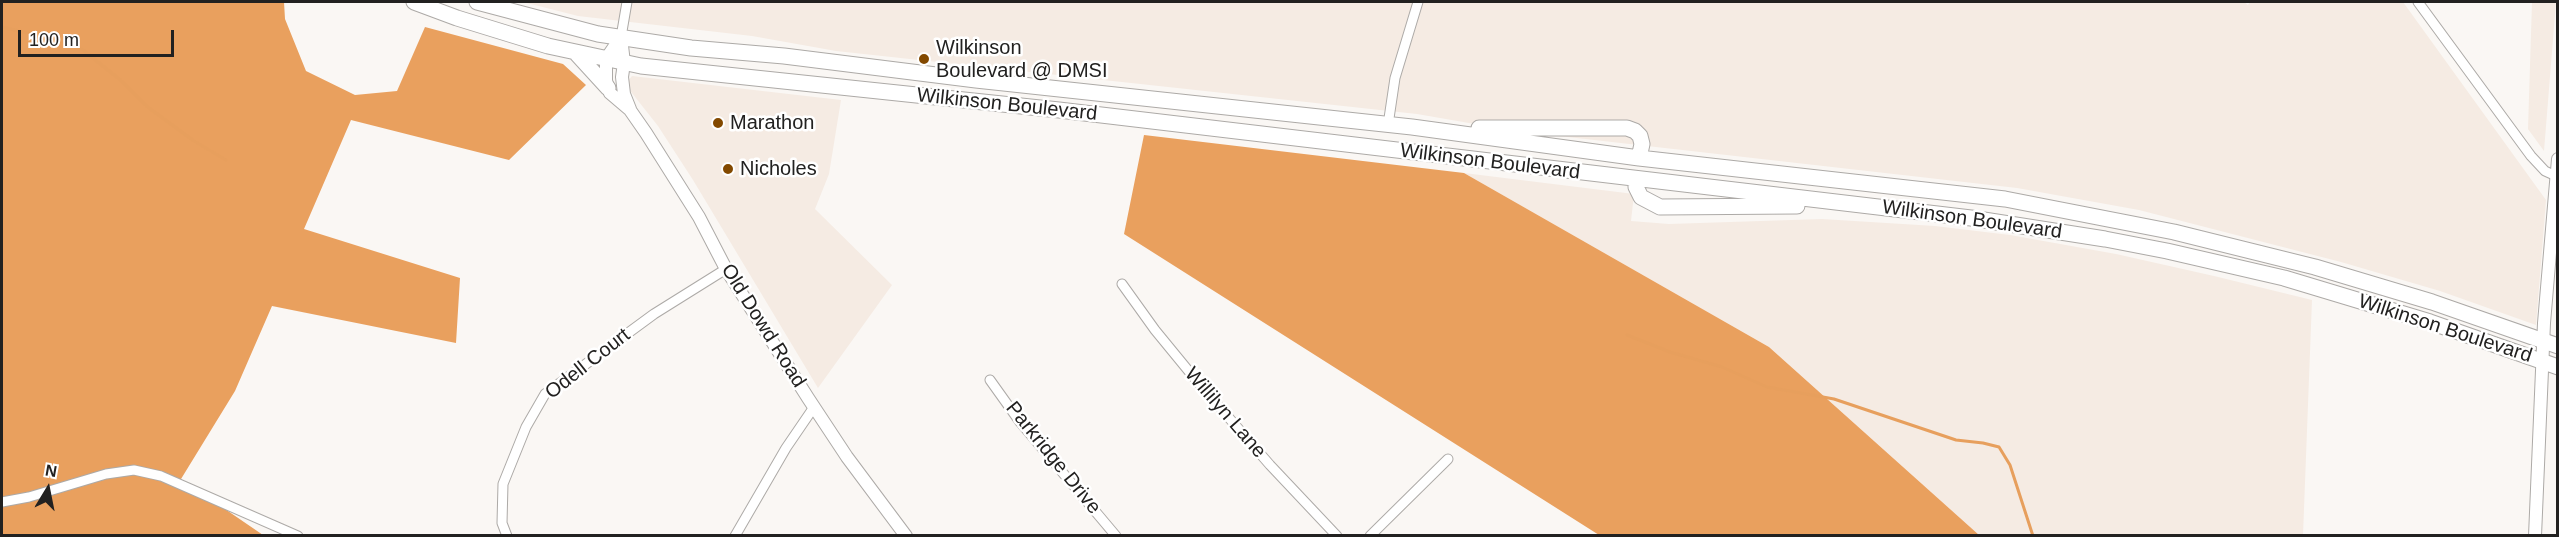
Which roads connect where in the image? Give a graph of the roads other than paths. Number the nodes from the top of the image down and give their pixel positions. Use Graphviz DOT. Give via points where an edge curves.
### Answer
graph roads {
  1 [pos="414,2"];
  2 [pos="477,2"];
  3 [pos="627,2"];
  4 [pos="1418,2"];
  5 [pos="2418,2"];
  6 [pos="621,37"];
  7 [pos="576,53"];
  8 [pos="606,59"];
  9 [pos="624,63"];
  10 [pos="608,88"];
  11 [pos="630,110"];
  12 [pos="1388,125"];
  13 [pos="1412,127"];
  14 [pos="1639,158"];
  15 [pos="2558,159"];
  16 [pos="2556,176"];
  17 [pos="1636,180"];
  18 [pos="1868,206"];
  19 [pos="2109,219"];
  20 [pos="2105,240"];
  21 [pos="726,269"];
  22 [pos="1122,284"];
  23 [pos="2550,343"];
  24 [pos="2542,362"];
  25 [pos="2558,367"];
  26 [pos="990,380"];
  27 [pos="814,406"];
  28 [pos="1448,459"];
  29 [pos="2,502"];
  30 [pos="298,536"];
  31 [pos="507,536"];
  32 [pos="735,536"];
  33 [pos="906,536"];
  34 [pos="1116,536"];
  35 [pos="1337,536"];
  36 [pos="1370,536"];
  37 [pos="2535,536"];
  1 -- 7 [label="main road, Wilkinson Boulevard" via="501,33"];
  2 -- 6 [label="main road, Wilkinson Boulevard"];
  3 -- 6 [label="street, Old Dowd Road"];
  4 -- 12 [label="street" via="1395,78"];
  5 -- 16 [label="street" via="2531,156"];
  6 -- 8 [label="street, Old Dowd Road"];
  6 -- 9 [label="street, Old Dowd Road"];
  6 -- 12 [label="main road, Wilkinson Boulevard"];
  7 -- 8 [label="main road, Wilkinson Boulevard"];
  7 -- 10 [label="main road"];
  8 -- 9 [label="main road, Wilkinson Boulevard"];
  8 -- 10 [label="street"];
  9 -- 11 [label="street, Old Dowd Road" via="623,86"];
  9 -- 17 [label="main road, Wilkinson Boulevard" via="1092,114"];
  10 -- 11 [label="street, Old Dowd Road"];
  11 -- 21 [label="street, Old Dowd Road" via="680,186"];
  12 -- 13 [label="main road, Wilkinson Boulevard"];
  13 -- 14 [label="main road, Wilkinson Boulevard"];
  13 -- 14 [label="main road" via="1627,128 1640,136"];
  14 -- 17 [label="street"];
  14 -- 19 [label="main road, Wilkinson Boulevard" via="1973,194"];
  15 -- 16 [label="street"];
  16 -- 23 [label="street"];
  17 -- 18 [label="main road, Wilkinson Boulevard"];
  17 -- 18 [label="main road" via="1641,197 1660,207"];
  18 -- 20 [label="main road, Wilkinson Boulevard"];
  19 -- 20 [label="street"];
  19 -- 23 [label="main road, Wilkinson Boulevard" via="2335,273"];
  20 -- 24 [label="main road, Wilkinson Boulevard" via="2284,278 2430,322"];
  21 -- 27 [label="street, Old Dowd Road"];
  21 -- 31 [label="street, Odell Court" via="654,314 545,394 526,427 503,484 502,523"];
  22 -- 35 [label="street, Willilyn Lane" via="1196,380"];
  23 -- 24 [label="street"];
  24 -- 25 [label="main road, Wilkinson Boulevard"];
  24 -- 37 [label="street"];
  26 -- 34 [label="street, Parkridge Drive" via="1020,422"];
  27 -- 32 [label="street"];
  27 -- 33 [label="street, Old Dowd Road"];
  28 -- 36 [label="street"];
  29 -- 30 [label="street" via="106,474 134,471 161,476"];
}
